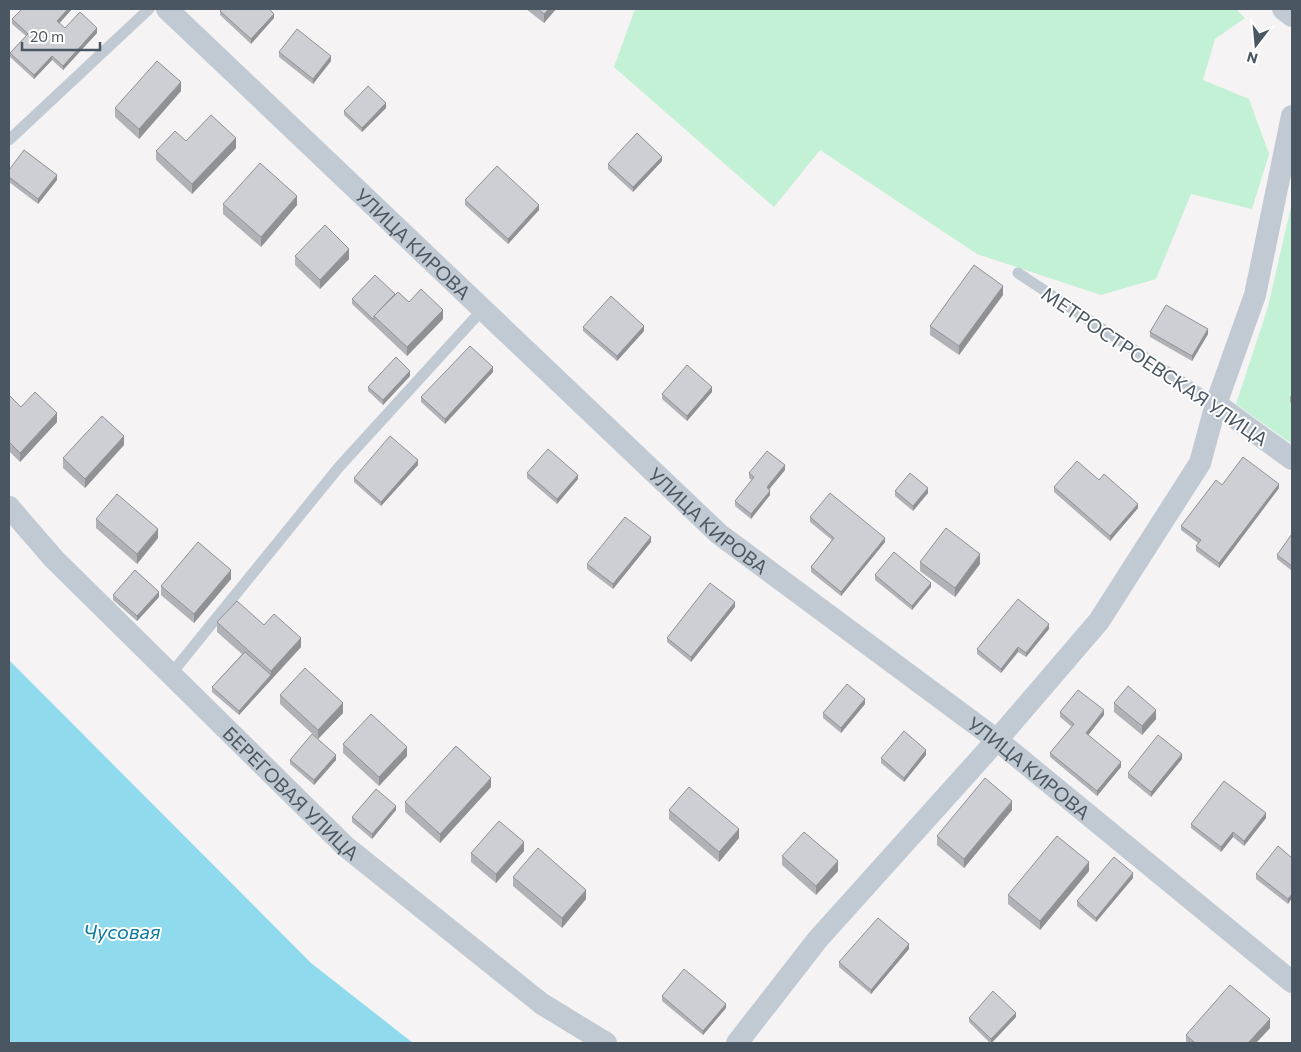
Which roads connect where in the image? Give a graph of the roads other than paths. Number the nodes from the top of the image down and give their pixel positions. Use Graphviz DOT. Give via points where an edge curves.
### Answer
graph roads {
  1 [pos="149,9"];
  2 [pos="167,9"];
  3 [pos="1283,9"];
  4 [pos="1292,16"];
  5 [pos="1292,116"];
  6 [pos="9,140"];
  7 [pos="1018,273"];
  8 [pos="483,310"];
  9 [pos="1216,404"];
  10 [pos="1292,459"];
  11 [pos="9,507"];
  12 [pos="171,674"];
  13 [pos="997,740"];
  14 [pos="1292,982"];
  15 [pos="606,1043"];
  16 [pos="737,1043"];
  1 -- 6 [label="lane"];
  2 -- 8 [label="street, УЛИЦА КИРОВА"];
  3 -- 4 [label="street"];
  5 -- 9 [label="street" via="1255,295"];
  7 -- 9 [label="lane, МЕТРОСТРОЕВСКАЯ УЛИЦА"];
  8 -- 12 [label="lane" via="338,467"];
  8 -- 13 [label="street, УЛИЦА КИРОВА" via="720,534"];
  9 -- 10 [label="street, МЕТРОСТРОЕВСКАЯ УЛИЦА"];
  9 -- 13 [label="street" via="1200,463 1099,621"];
  11 -- 12 [label="street, БЕРЕГОВАЯ УЛИЦА" via="54,559"];
  12 -- 15 [label="street, БЕРЕГОВАЯ УЛИЦА" via="345,846 542,1004"];
  13 -- 14 [label="street, УЛИЦА КИРОВА"];
  13 -- 16 [label="street" via="818,939"];
}
